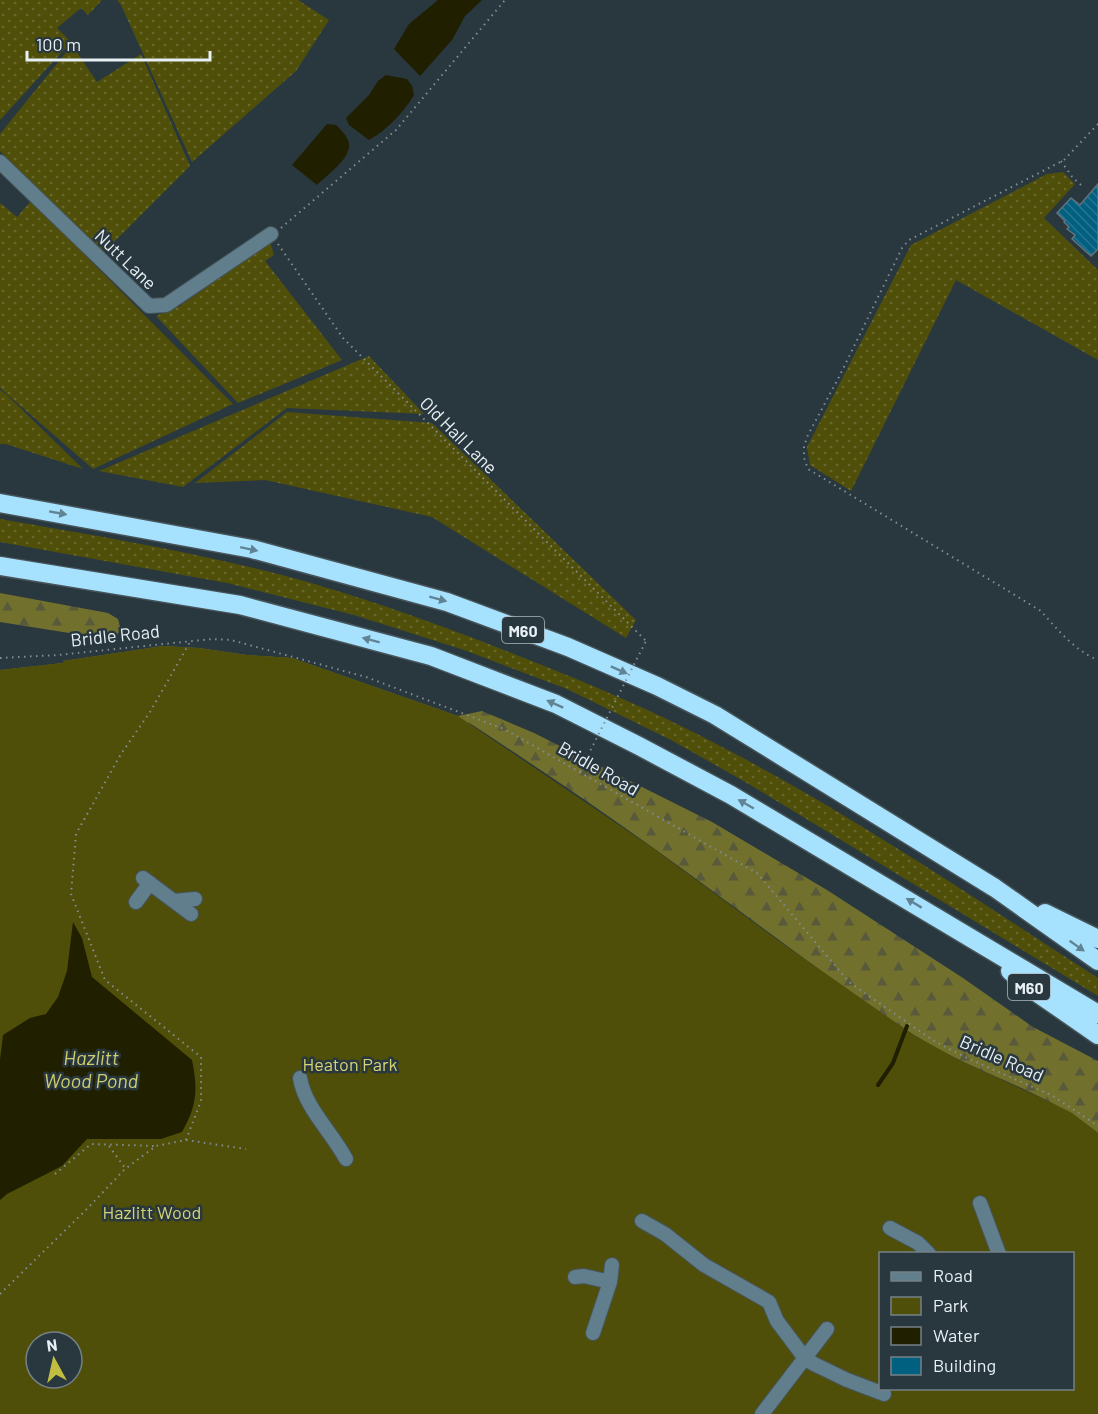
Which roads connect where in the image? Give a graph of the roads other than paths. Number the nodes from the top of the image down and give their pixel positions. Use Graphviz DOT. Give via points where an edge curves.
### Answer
graph roads {
  1 [pos="0,162"];
  2 [pos="271,234"];
  3 [pos="0,503"];
  4 [pos="0,566"];
  5 [pos="995,888"];
  6 [pos="195,899"];
  7 [pos="174,901"];
  8 [pos="137,902"];
  9 [pos="191,914"];
  10 [pos="964,933"];
  11 [pos="1098,939"];
  12 [pos="1098,961"];
  13 [pos="1098,1014"];
  14 [pos="1098,1035"];
  15 [pos="300,1078"];
  16 [pos="346,1160"];
  17 [pos="980,1203"];
  18 [pos="642,1221"];
  19 [pos="890,1228"];
  20 [pos="927,1252"];
  21 [pos="998,1252"];
  22 [pos="612,1265"];
  23 [pos="574,1276"];
  24 [pos="610,1282"];
  25 [pos="827,1329"];
  26 [pos="593,1333"];
  27 [pos="805,1357"];
  28 [pos="884,1394"];
  29 [pos="762,1414"];
  1 -- 2 [label="street, Nutt Lane" via="149,306 166,305"];
  3 -- 5 [label="highway, M60, one-way" via="252,549 447,602 567,647 715,715"];
  10 -- 4 [label="highway, M60, one-way" via="741,801 639,746 556,704 431,656 240,605"];
  5 -- 11 [label="highway, M60"];
  5 -- 12 [label="highway, M60, one-way"];
  6 -- 7 [label="street"];
  7 -- 8 [label="street" via="146,881"];
  7 -- 9 [label="street"];
  10 -- 13 [label="highway, M60"];
  10 -- 14 [label="highway, M60" via="1033,990"];
  15 -- 16 [label="street" via="310,1107"];
  17 -- 21 [label="street"];
  18 -- 27 [label="street" via="769,1302 777,1321"];
  19 -- 20 [label="street"];
  22 -- 24 [label="street"];
  23 -- 24 [label="street"];
  24 -- 26 [label="street"];
  25 -- 27 [label="street"];
  27 -- 28 [label="street" via="847,1380"];
  27 -- 29 [label="street"];
}
